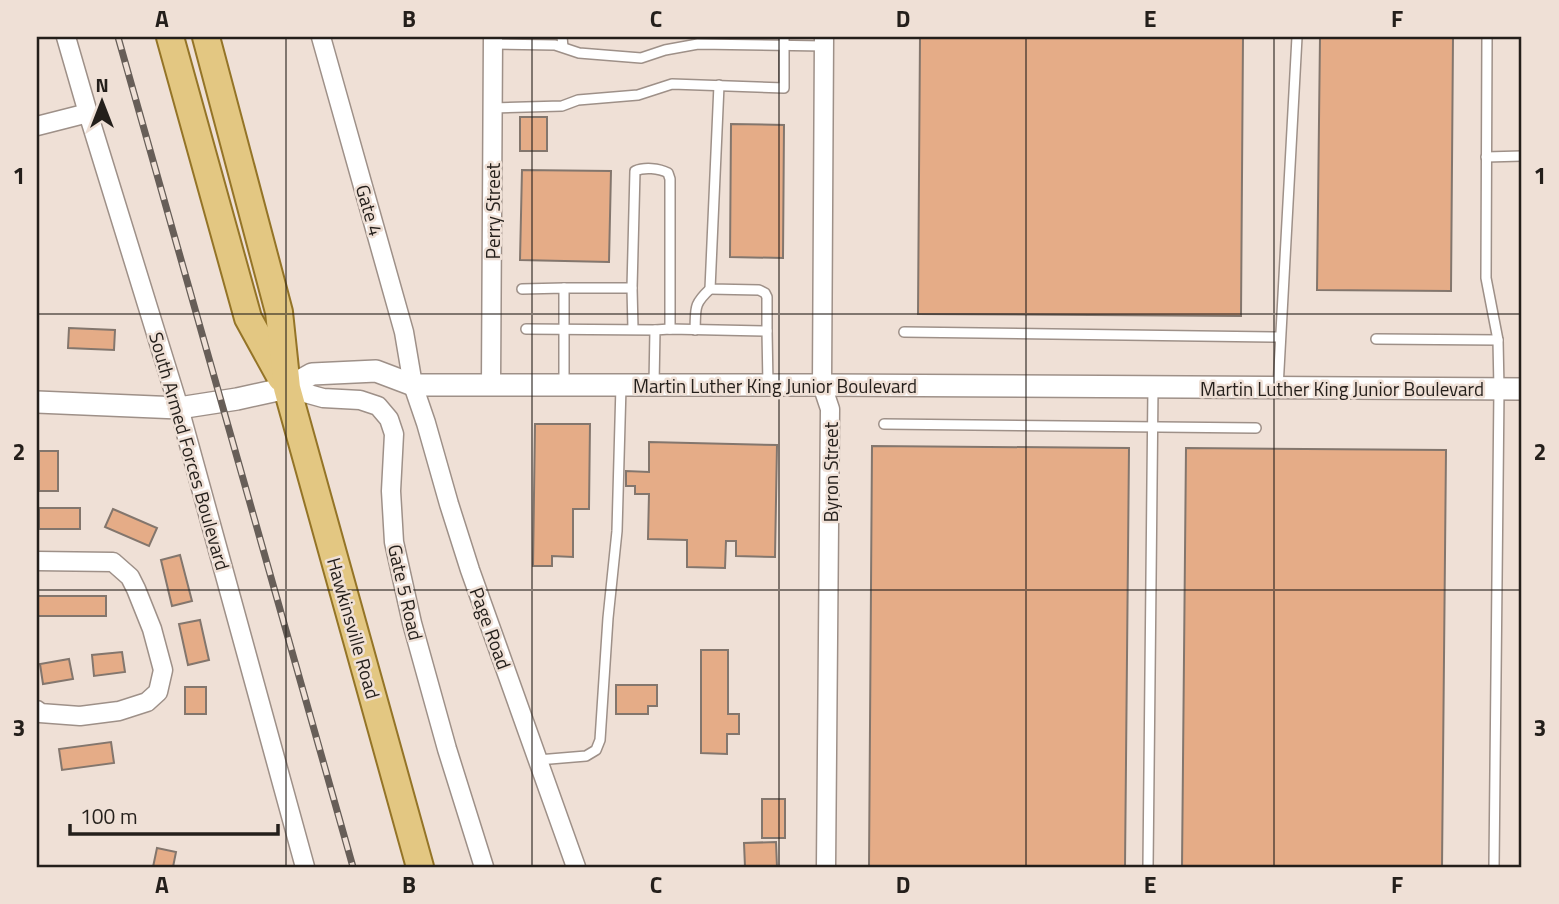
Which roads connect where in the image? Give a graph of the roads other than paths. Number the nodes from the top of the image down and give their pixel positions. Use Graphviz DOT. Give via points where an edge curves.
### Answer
graph roads {
  1 [pos="66,37"];
  2 [pos="170,37"];
  3 [pos="206,37"];
  4 [pos="321,37"];
  5 [pos="562,37"];
  6 [pos="1297,37"];
  7 [pos="1487,37"];
  8 [pos="493,40"];
  9 [pos="784,41"];
  10 [pos="824,41"];
  11 [pos="563,47"];
  12 [pos="719,85"];
  13 [pos="493,108"];
  14 [pos="88,113"];
  15 [pos="37,127"];
  16 [pos="1522,156"];
  17 [pos="1486,157"];
  18 [pos="564,288"];
  19 [pos="632,288"];
  20 [pos="522,289"];
  21 [pos="710,289"];
  22 [pos="526,328"];
  23 [pos="564,329"];
  24 [pos="670,329"];
  25 [pos="633,330"];
  26 [pos="655,330"];
  27 [pos="695,330"];
  28 [pos="767,331"];
  29 [pos="904,332"];
  30 [pos="1279,337"];
  31 [pos="1376,339"];
  32 [pos="1498,340"];
  33 [pos="413,385"];
  34 [pos="491,385"];
  35 [pos="564,385"];
  36 [pos="621,385"];
  37 [pos="654,385"];
  38 [pos="768,385"];
  39 [pos="822,385"];
  40 [pos="1153,387"];
  41 [pos="287,388"];
  42 [pos="1278,388"];
  43 [pos="1499,389"];
  44 [pos="1522,389"];
  45 [pos="37,402"];
  46 [pos="179,408"];
  47 [pos="884,424"];
  48 [pos="1153,427"];
  49 [pos="1256,428"];
  50 [pos="37,561"];
  51 [pos="37,710"];
  52 [pos="538,760"];
  53 [pos="305,867"];
  54 [pos="420,867"];
  55 [pos="484,867"];
  56 [pos="576,867"];
  57 [pos="826,867"];
  58 [pos="1148,867"];
  59 [pos="1493,867"];
  1 -- 14 [label="street, South Armed Forces Boulevard"];
  2 -- 41 [label="main road, Hawkinsville Road" via="248,318"];
  3 -- 41 [label="main road, Hawkinsville Road" via="279,312"];
  4 -- 33 [label="street, Gate 4" via="404,332"];
  5 -- 11 [label="lane"];
  6 -- 30 [label="lane"];
  7 -- 17 [label="lane"];
  8 -- 11 [label="lane"];
  8 -- 13 [label="street, Perry Street"];
  9 -- 10 [label="lane"];
  9 -- 11 [label="lane" via="698,44 641,58 579,53"];
  9 -- 12 [label="lane" via="784,88"];
  10 -- 39 [label="street, Byron Street"];
  12 -- 13 [label="lane" via="673,84 638,95 578,100 562,107"];
  12 -- 21 [label="lane"];
  13 -- 34 [label="street, Perry Street"];
  14 -- 15 [label="street"];
  14 -- 46 [label="street, South Armed Forces Boulevard"];
  16 -- 17 [label="lane"];
  17 -- 32 [label="lane" via="1486,278"];
  18 -- 19 [label="lane"];
  18 -- 20 [label="lane"];
  18 -- 23 [label="lane"];
  19 -- 24 [label="lane" via="635,171 662,170 670,179"];
  19 -- 25 [label="lane"];
  21 -- 27 [label="lane" via="696,305"];
  21 -- 28 [label="lane" via="765,293"];
  22 -- 23 [label="lane"];
  23 -- 25 [label="lane"];
  23 -- 35 [label="lane"];
  24 -- 26 [label="lane"];
  24 -- 27 [label="lane"];
  25 -- 26 [label="lane"];
  26 -- 37 [label="lane"];
  27 -- 28 [label="lane"];
  28 -- 38 [label="lane"];
  29 -- 30 [label="lane"];
  30 -- 42 [label="lane"];
  31 -- 32 [label="lane"];
  32 -- 43 [label="lane"];
  33 -- 34 [label="street, Martin Luther King Junior Boulevard"];
  33 -- 41 [label="street, Martin Luther King Junior Boulevard" via="376,371 312,374"];
  33 -- 52 [label="street, Page Road" via="470,570"];
  34 -- 35 [label="street, Martin Luther King Junior Boulevard"];
  35 -- 36 [label="street, Martin Luther King Junior Boulevard"];
  36 -- 37 [label="street, Martin Luther King Junior Boulevard"];
  36 -- 52 [label="lane" via="617,531 600,740 596,750 586,756"];
  37 -- 38 [label="street, Martin Luther King Junior Boulevard"];
  38 -- 39 [label="street, Martin Luther King Junior Boulevard"];
  39 -- 40 [label="street, Martin Luther King Junior Boulevard"];
  39 -- 57 [label="street, Byron Street" via="830,409"];
  40 -- 42 [label="street, Martin Luther King Junior Boulevard"];
  40 -- 48 [label="lane"];
  41 -- 46 [label="street, Martin Luther King Junior Boulevard"];
  41 -- 54 [label="main road, Hawkinsville Road"];
  41 -- 55 [label="street, Gate 5 Road" via="323,398 360,400 378,406 389,419 394,434 394,542 412,623"];
  42 -- 43 [label="street, Martin Luther King Junior Boulevard"];
  43 -- 44 [label="street, Martin Luther King Junior Boulevard"];
  43 -- 59 [label="lane"];
  45 -- 46 [label="street, Martin Luther King Junior Boulevard"];
  46 -- 53 [label="street, South Armed Forces Boulevard"];
  47 -- 48 [label="lane"];
  48 -- 49 [label="lane"];
  48 -- 58 [label="lane"];
  50 -- 51 [label="street" via="113,562 130,576 163,670 158,692 135,706 80,716"];
  52 -- 56 [label="street, Page Road"];
}
